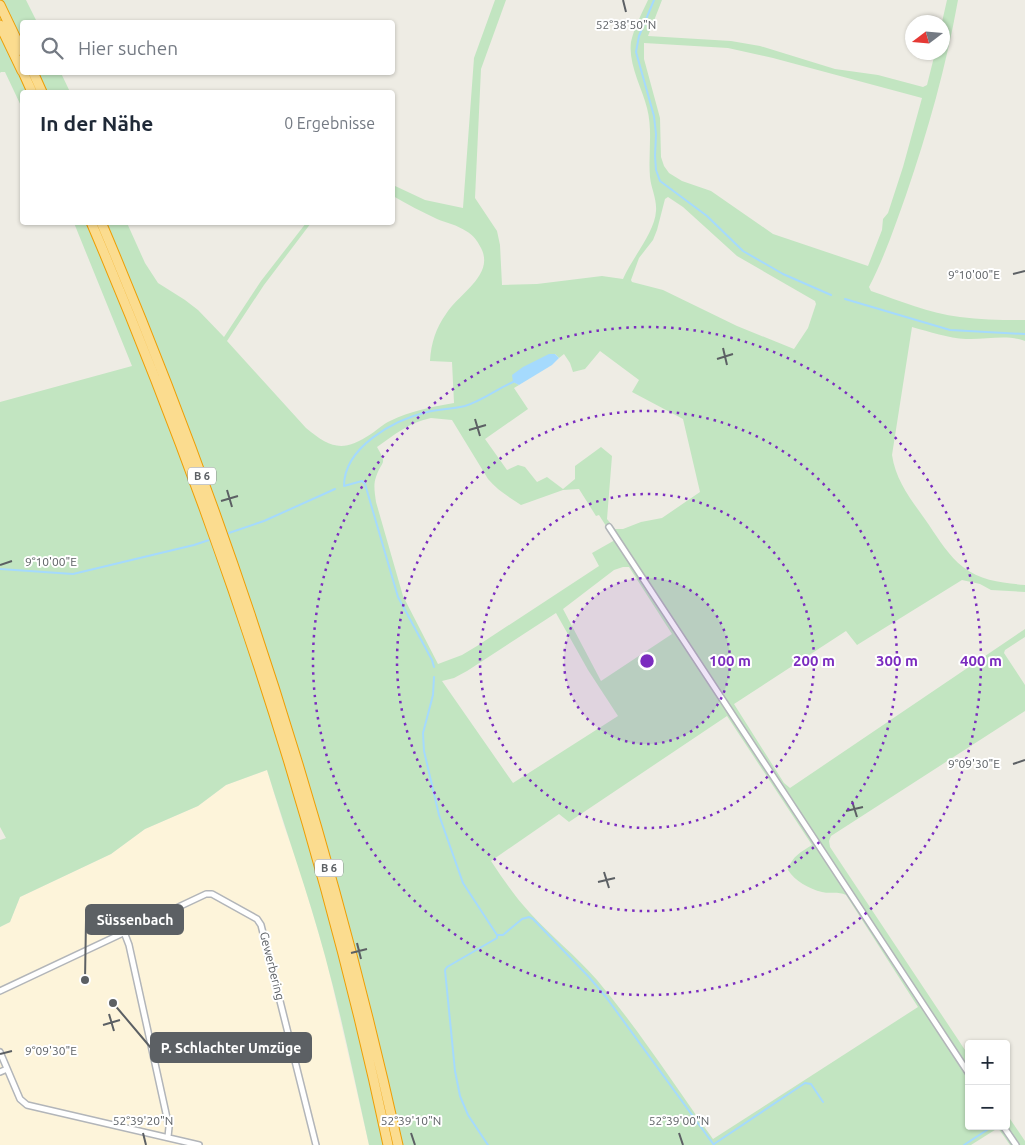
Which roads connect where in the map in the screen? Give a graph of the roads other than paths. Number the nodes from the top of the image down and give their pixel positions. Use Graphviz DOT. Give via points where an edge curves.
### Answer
graph roads {
  1 [pos="0,5"];
  2 [pos="0,25"];
  3 [pos="20,47"];
  4 [pos="20,66"];
  5 [pos="24,75"];
  6 [pos="34,75"];
  7 [pos="31,90"];
  8 [pos="41,90"];
  9 [pos="92,225"];
  10 [pos="101,225"];
  11 [pos="153,360"];
  12 [pos="609,527"];
  13 [pos="240,596"];
  14 [pos="124,932"];
  15 [pos="0,991"];
  16 [pos="0,1052"];
  17 [pos="965,1068"];
  18 [pos="7,1069"];
  19 [pos="0,1072"];
  20 [pos="1006,1130"];
  21 [pos="168,1137"];
  22 [pos="199,1145"];
  23 [pos="316,1145"];
  24 [pos="388,1145"];
  25 [pos="398,1145"];
  26 [pos="1016,1145"];
  1 -- 3 [label="highway"];
  2 -- 4 [label="highway"];
  5 -- 7 [label="highway"];
  6 -- 8 [label="highway"];
  9 -- 11 [label="highway, B 6"];
  10 -- 11 [label="highway, B 6"];
  11 -- 13 [label="highway, B 6" via="205,483"];
  12 -- 17 [label="street"];
  13 -- 24 [label="highway, B 6" via="312,839 351,985"];
  13 -- 25 [label="highway, B 6" via="276,690 320,837 360,984"];
  14 -- 15 [label="street, Gewerbering"];
  14 -- 21 [label="street" via="169,1127"];
  14 -- 23 [label="street, Gewerbering" via="206,894 212,894 257,919"];
  16 -- 18 [label="street"];
  18 -- 19 [label="street"];
  18 -- 21 [label="street" via="20,1099 27,1105"];
  20 -- 26 [label="street"];
  21 -- 22 [label="street"];
}
